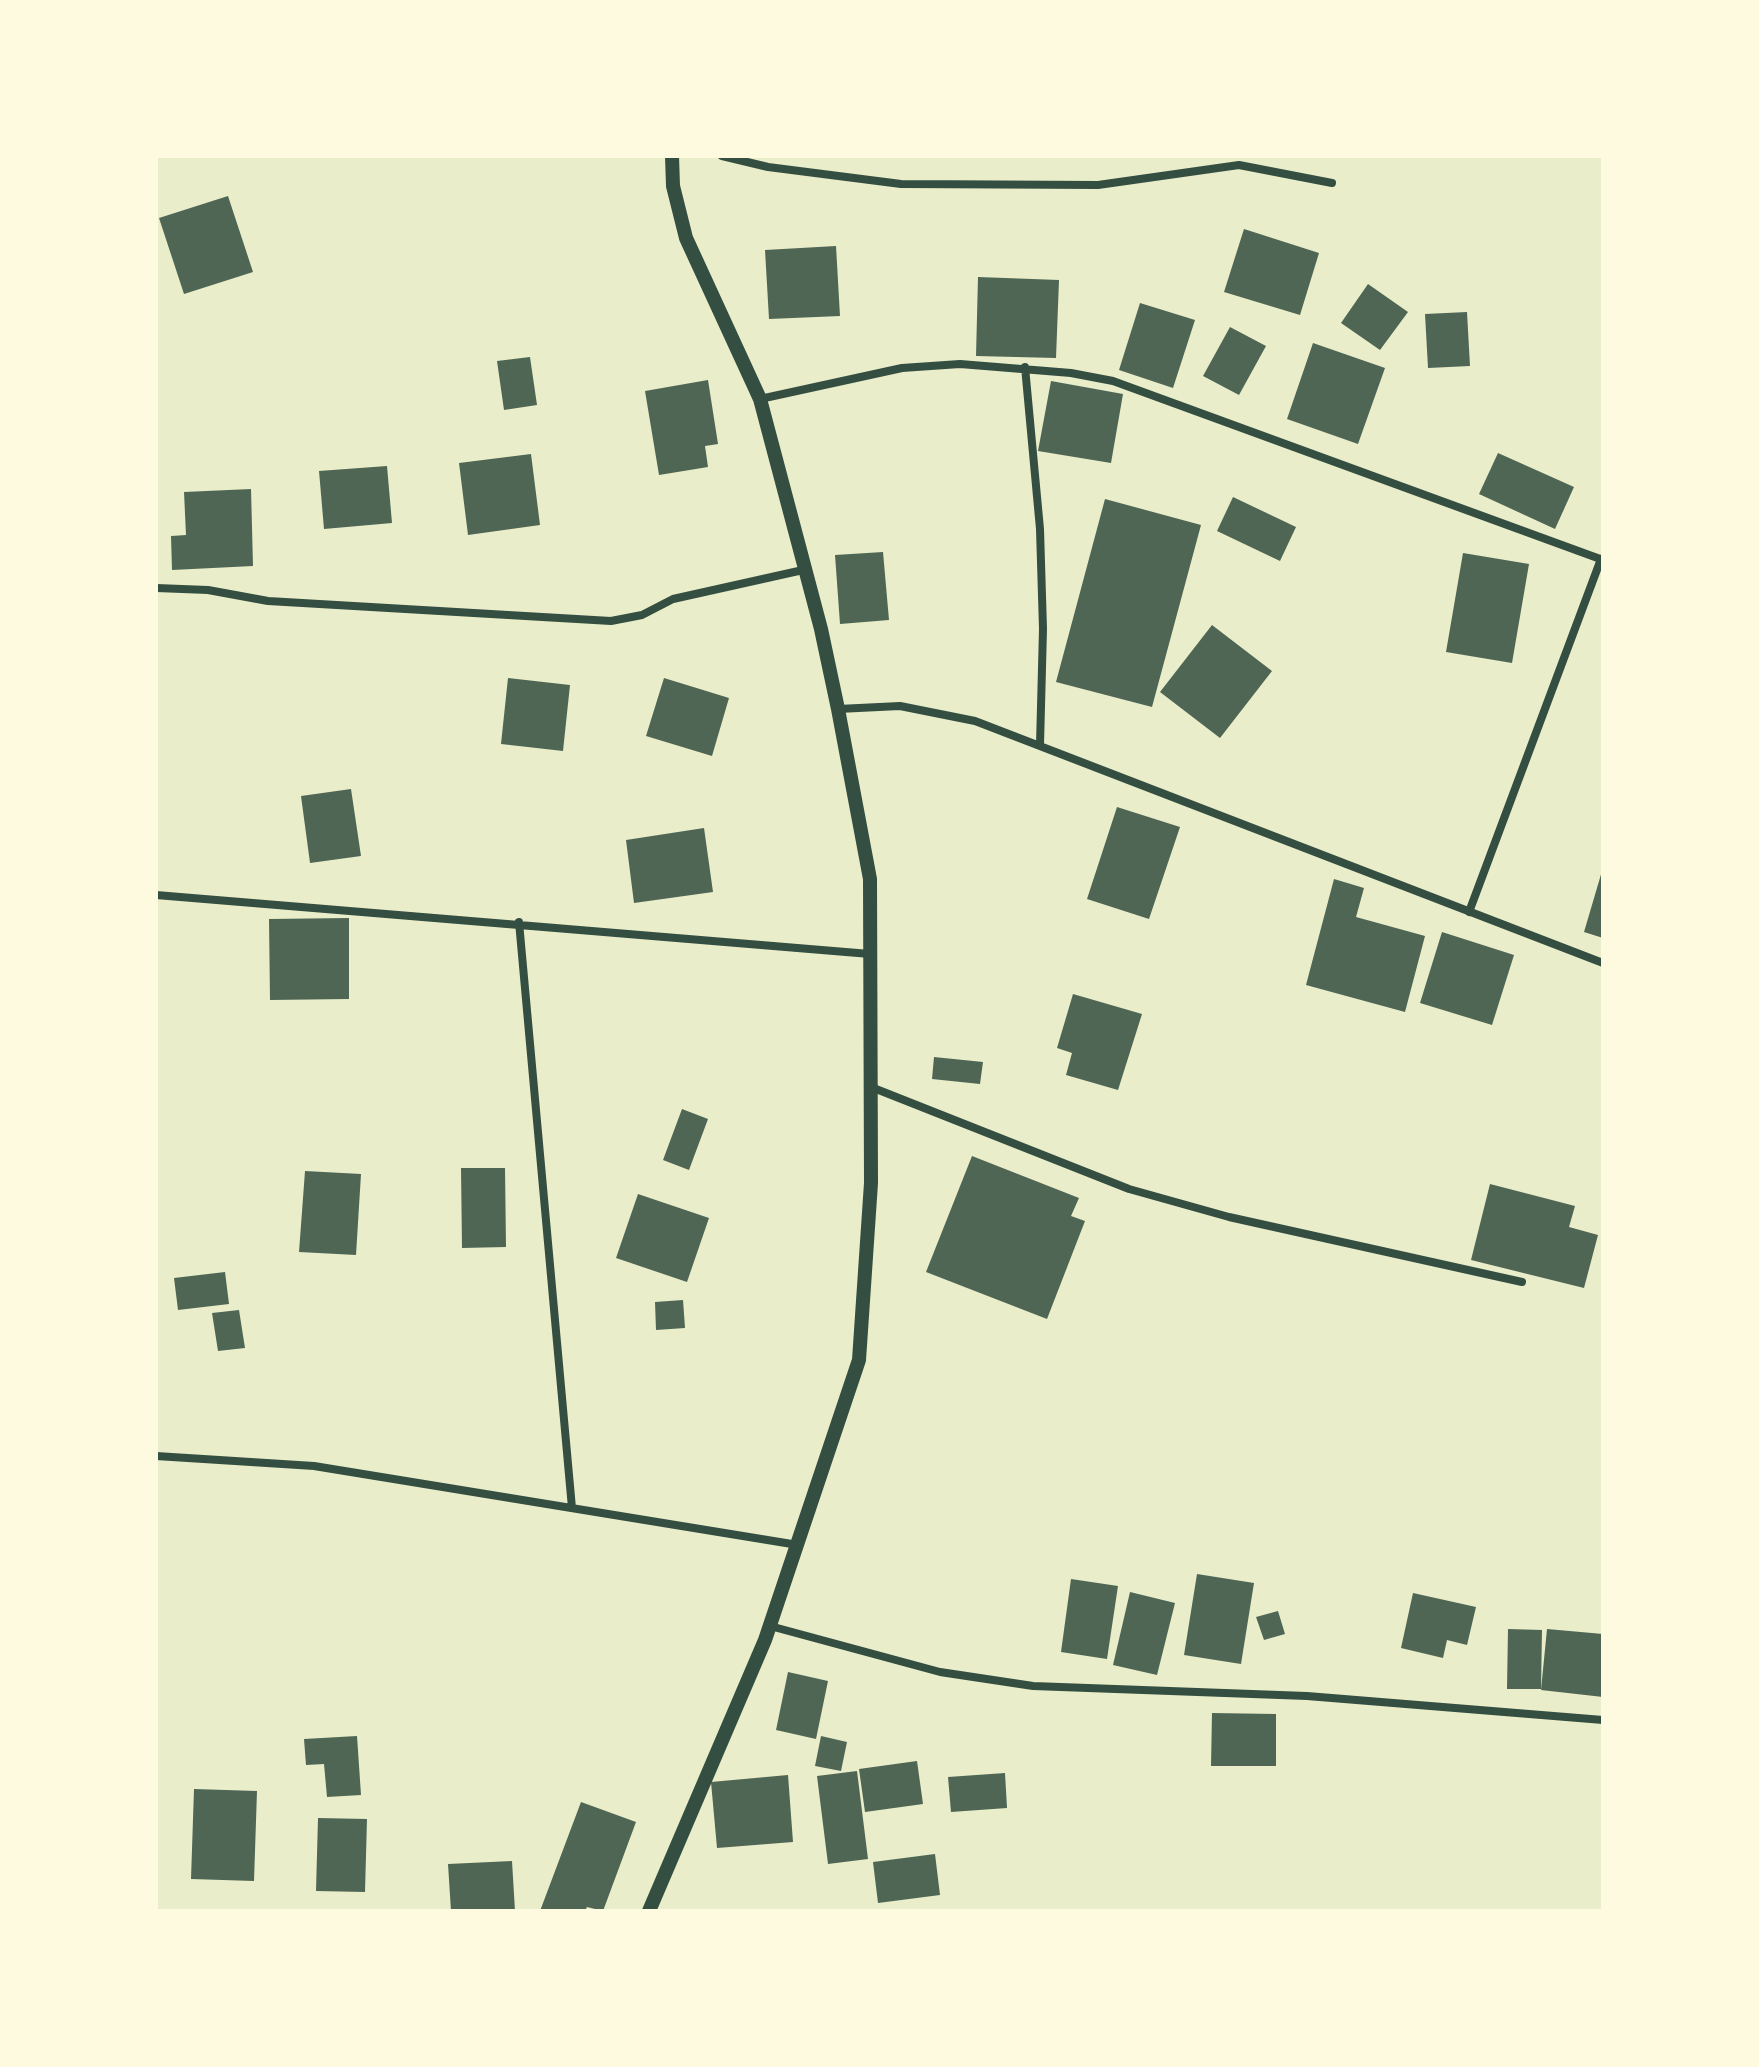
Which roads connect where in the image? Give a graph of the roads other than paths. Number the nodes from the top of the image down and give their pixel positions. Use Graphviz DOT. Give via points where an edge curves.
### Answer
graph roads {
  1 [pos="672,156"];
  2 [pos="722,156"];
  3 [pos="1332,183"];
  4 [pos="1025,367"];
  5 [pos="760,399"];
  6 [pos="1602,560"];
  7 [pos="803,570"];
  8 [pos="156,588"];
  9 [pos="838,709"];
  10 [pos="1040,745"];
  11 [pos="156,895"];
  12 [pos="1469,912"];
  13 [pos="519,922"];
  14 [pos="870,954"];
  15 [pos="1603,963"];
  16 [pos="871,1087"];
  17 [pos="1522,1282"];
  18 [pos="156,1456"];
  19 [pos="572,1508"];
  20 [pos="799,1545"];
  21 [pos="770,1626"];
  22 [pos="1603,1720"];
  23 [pos="649,1911"];
  1 -- 5 [label="street" via="673,186 686,238"];
  2 -- 3 [label="street" via="901,184 1098,185 1239,165"];
  4 -- 5 [label="street" via="902,368"];
  4 -- 6 [label="street" via="1113,381"];
  4 -- 10 [label="street" via="1040,529"];
  5 -- 7 [label="street"];
  6 -- 12 [label="street"];
  7 -- 8 [label="street" via="673,599 642,615 611,621 268,601 208,590"];
  7 -- 9 [label="street"];
  9 -- 10 [label="street" via="935,710"];
  9 -- 14 [label="street" via="870,879"];
  10 -- 12 [label="street"];
  11 -- 13 [label="street"];
  12 -- 15 [label="street"];
  13 -- 14 [label="street"];
  13 -- 19 [label="street"];
  14 -- 16 [label="street"];
  16 -- 17 [label="street" via="1129,1189 1229,1217"];
  16 -- 20 [label="street" via="871,1183 859,1360"];
  18 -- 19 [label="street" via="314,1466"];
  19 -- 20 [label="street"];
  20 -- 21 [label="street"];
  21 -- 22 [label="street" via="940,1672 1033,1686 1307,1696"];
  21 -- 23 [label="street"];
}
